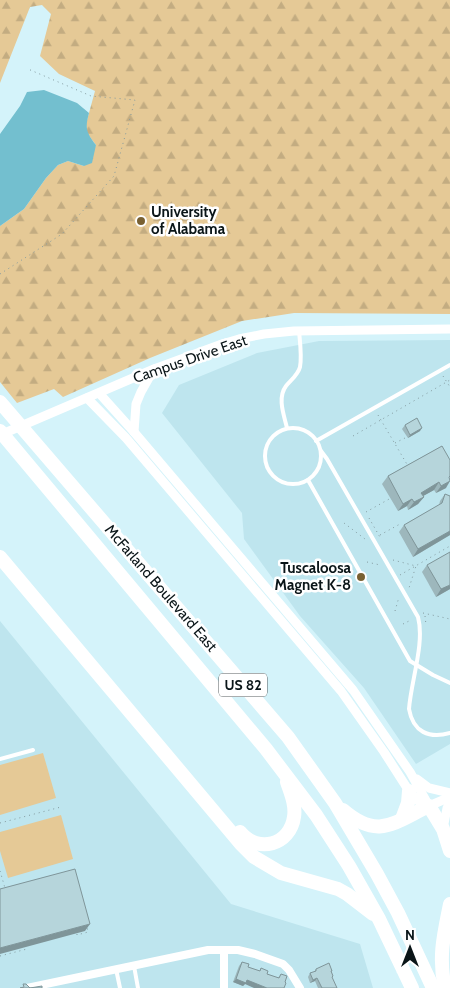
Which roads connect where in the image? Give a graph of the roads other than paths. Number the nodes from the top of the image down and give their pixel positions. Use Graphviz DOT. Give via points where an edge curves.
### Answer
graph roads {
  1 [pos="450,330"];
  2 [pos="299,331"];
  3 [pos="450,365"];
  4 [pos="154,369"];
  5 [pos="99,393"];
  6 [pos="87,398"];
  7 [pos="3,405"];
  8 [pos="287,428"];
  9 [pos="134,432"];
  10 [pos="0,433"];
  11 [pos="316,441"];
  12 [pos="321,451"];
  13 [pos="308,480"];
  14 [pos="0,545"];
  15 [pos="0,557"];
  16 [pos="416,664"];
  17 [pos="450,683"];
  18 [pos="450,733"];
  19 [pos="33,750"];
  20 [pos="0,759"];
  21 [pos="282,770"];
  22 [pos="410,772"];
  23 [pos="409,791"];
  24 [pos="450,793"];
  25 [pos="450,797"];
  26 [pos="336,803"];
  27 [pos="450,803"];
  28 [pos="429,806"];
  29 [pos="402,819"];
  30 [pos="443,829"];
  31 [pos="450,851"];
  32 [pos="450,904"];
  33 [pos="379,918"];
  34 [pos="224,950"];
  35 [pos="134,965"];
  36 [pos="116,969"];
  37 [pos="27,988"];
  38 [pos="120,988"];
  39 [pos="138,988"];
  40 [pos="224,988"];
  41 [pos="300,988"];
  42 [pos="412,988"];
  43 [pos="433,988"];
  44 [pos="445,988"];
  1 -- 2 [label="street, Campus Drive East"];
  2 -- 4 [label="street, Campus Drive East" via="239,339"];
  2 -- 8 [label="lane" via="300,367 282,394"];
  3 -- 11 [label="lane"];
  4 -- 5 [label="street, Campus Drive East"];
  4 -- 9 [label="street" via="136,404"];
  5 -- 6 [label="street, Campus Drive East"];
  5 -- 9 [label="street"];
  6 -- 10 [label="street, Campus Drive East"];
  6 -- 23 [label="street" via="126,438 341,691"];
  7 -- 26 [label="highway, McFarland Boulevard East / US 82" via="288,737"];
  8 -- 11 [label="lane" via="305,430"];
  8 -- 13 [label="lane" via="271,438 266,447 266,465 278,480 296,484"];
  9 -- 22 [label="street" via="354,690"];
  10 -- 21 [label="highway, McFarland Boulevard East / US 82"];
  11 -- 12 [label="lane"];
  12 -- 13 [label="lane" via="318,469"];
  12 -- 16 [label="lane" via="418,617"];
  13 -- 16 [label="lane" via="410,661"];
  14 -- 21 [label="highway" via="244,837 254,844 277,842 291,828 295,808"];
  15 -- 33 [label="highway" via="254,857 281,872 338,889"];
  16 -- 17 [label="lane"];
  16 -- 18 [label="lane" via="409,709 412,719 425,733 439,736"];
  19 -- 20 [label="lane"];
  21 -- 33 [label="highway, McFarland Boulevard East / US 82" via="321,822"];
  22 -- 24 [label="street" via="429,788"];
  22 -- 28 [label="street"];
  23 -- 28 [label="street" via="421,804"];
  23 -- 29 [label="highway"];
  25 -- 28 [label="street"];
  26 -- 29 [label="highway" via="367,826 388,825"];
  26 -- 43 [label="highway, McFarland Boulevard East / US 82" via="398,913"];
  27 -- 30 [label="street"];
  28 -- 29 [label="highway"];
  28 -- 30 [label="highway"];
  30 -- 31 [label="highway"];
  32 -- 44 [label="highway" via="441,958"];
  33 -- 42 [label="highway, McFarland Boulevard East / US 82"];
  34 -- 35 [label="street" via="208,950"];
  34 -- 40 [label="street"];
  34 -- 41 [label="street" via="255,954 283,964"];
  35 -- 36 [label="street"];
  35 -- 39 [label="lane"];
  36 -- 37 [label="street"];
  36 -- 38 [label="lane"];
}
